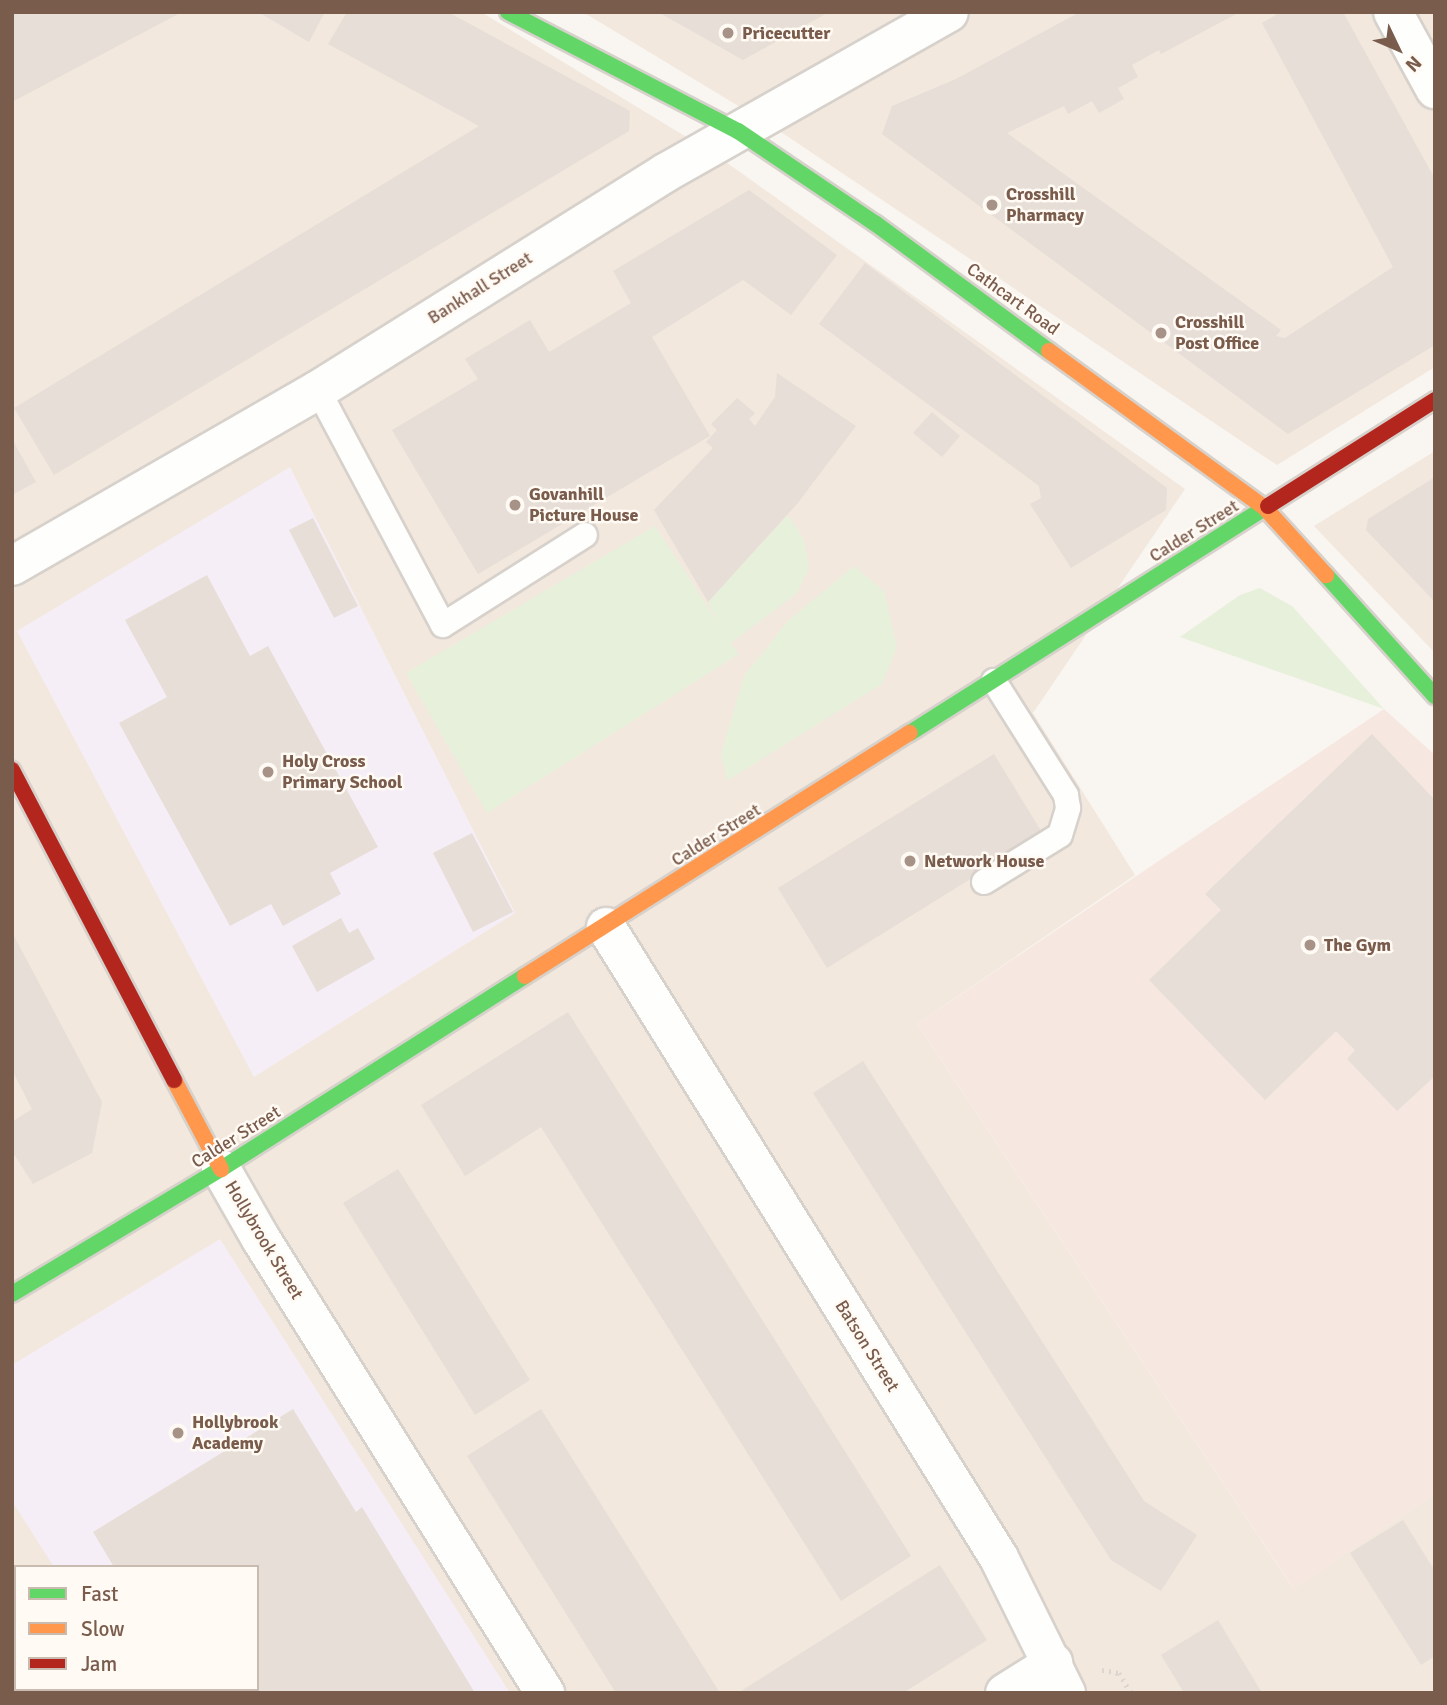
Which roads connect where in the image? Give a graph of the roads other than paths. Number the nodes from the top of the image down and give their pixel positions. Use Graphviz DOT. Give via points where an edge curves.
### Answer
graph roads {
  1 [pos="508,12"];
  2 [pos="949,12"];
  3 [pos="1393,12"];
  4 [pos="1435,89"];
  5 [pos="737,131"];
  6 [pos="318,390"];
  7 [pos="1435,400"];
  8 [pos="1265,508"];
  9 [pos="585,535"];
  10 [pos="12,566"];
  11 [pos="994,681"];
  12 [pos="1435,696"];
  13 [pos="12,770"];
  14 [pos="984,882"];
  15 [pos="606,927"];
  16 [pos="221,1169"];
  17 [pos="12,1294"];
  18 [pos="1060,1678"];
  19 [pos="545,1693"];
  20 [pos="1005,1693"];
  1 -- 5 [label="main road, Cathcart Road"];
  2 -- 5 [label="street, Bankhall Street"];
  3 -- 4 [label="street"];
  5 -- 6 [label="street, Bankhall Street"];
  5 -- 8 [label="main road, Cathcart Road" via="876,223"];
  6 -- 9 [label="lane" via="443,625"];
  6 -- 10 [label="street, Bankhall Street"];
  7 -- 8 [label="main road, Calder Street"];
  8 -- 11 [label="main road, Calder Street"];
  8 -- 12 [label="main road, Cathcart Road"];
  11 -- 14 [label="lane" via="1066,795 1068,808 1060,835"];
  11 -- 15 [label="main road, Calder Street"];
  13 -- 16 [label="main road, Hollybrook Street"];
  15 -- 16 [label="main road, Calder Street"];
  15 -- 18 [label="street, Batson Street" via="991,1546"];
  16 -- 17 [label="main road, Calder Street"];
  16 -- 19 [label="street, Hollybrook Street"];
  18 -- 20 [label="street"];
}
